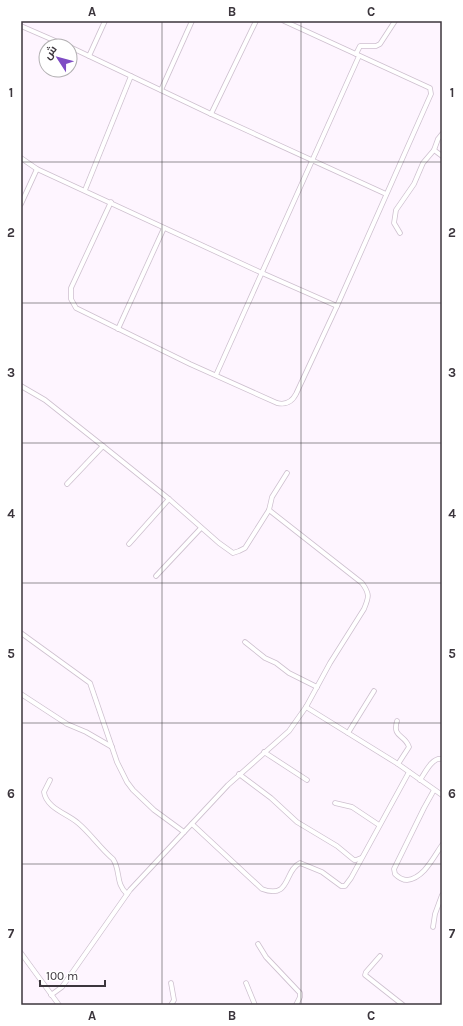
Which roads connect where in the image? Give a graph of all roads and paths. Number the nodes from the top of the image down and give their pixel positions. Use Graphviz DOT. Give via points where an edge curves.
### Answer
graph roads {
  1 [pos="105,21"];
  2 [pos="192,21"];
  3 [pos="256,21"];
  4 [pos="284,21"];
  5 [pos="395,21"];
  6 [pos="21,26"];
  7 [pos="48,38"];
  8 [pos="78,51"];
  9 [pos="358,55"];
  10 [pos="89,56"];
  11 [pos="131,76"];
  12 [pos="161,90"];
  13 [pos="211,114"];
  14 [pos="442,134"];
  15 [pos="434,150"];
  16 [pos="442,156"];
  17 [pos="21,158"];
  18 [pos="313,162"];
  19 [pos="37,169"];
  20 [pos="84,190"];
  21 [pos="386,194"];
  22 [pos="111,202"];
  23 [pos="21,204"];
  24 [pos="164,228"];
  25 [pos="400,233"];
  26 [pos="262,273"];
  27 [pos="337,306"];
  28 [pos="118,329"];
  29 [pos="216,375"];
  30 [pos="21,386"];
  31 [pos="103,446"];
  32 [pos="287,473"];
  33 [pos="67,484"];
  34 [pos="169,500"];
  35 [pos="269,510"];
  36 [pos="201,528"];
  37 [pos="129,544"];
  38 [pos="156,576"];
  39 [pos="21,633"];
  40 [pos="244,642"];
  41 [pos="317,687"];
  42 [pos="374,691"];
  43 [pos="21,694"];
  44 [pos="306,707"];
  45 [pos="397,721"];
  46 [pos="348,733"];
  47 [pos="112,747"];
  48 [pos="264,752"];
  49 [pos="442,759"];
  50 [pos="398,764"];
  51 [pos="409,772"];
  52 [pos="239,774"];
  53 [pos="50,780"];
  54 [pos="307,780"];
  55 [pos="420,780"];
  56 [pos="434,790"];
  57 [pos="442,795"];
  58 [pos="335,803"];
  59 [pos="192,824"];
  60 [pos="380,825"];
  61 [pos="184,832"];
  62 [pos="442,846"];
  63 [pos="361,858"];
  64 [pos="127,894"];
  65 [pos="442,895"];
  66 [pos="433,927"];
  67 [pos="258,944"];
  68 [pos="21,954"];
  69 [pos="380,956"];
  70 [pos="171,983"];
  71 [pos="246,983"];
  72 [pos="51,995"];
  73 [pos="56,1001"];
  74 [pos="52,1005"];
  75 [pos="59,1005"];
  76 [pos="171,1005"];
  77 [pos="255,1005"];
  78 [pos="296,1005"];
  79 [pos="403,1005"];
  1 -- 10 [label="street"];
  2 -- 12 [label="street"];
  3 -- 13 [label="street"];
  4 -- 9 [label="street"];
  5 -- 9 [label="street" via="380,44 360,46"];
  6 -- 7 [label="street"];
  8 -- 10 [label="street"];
  9 -- 18 [label="street"];
  9 -- 21 [label="street" via="430,88 432,94"];
  10 -- 11 [label="street"];
  11 -- 12 [label="street"];
  11 -- 20 [label="street"];
  12 -- 13 [label="street"];
  13 -- 18 [label="street"];
  14 -- 15 [label="street"];
  15 -- 16 [label="street"];
  15 -- 25 [label="street" via="423,163 414,184 396,210 394,223"];
  17 -- 19 [label="street"];
  18 -- 21 [label="street"];
  18 -- 26 [label="street"];
  19 -- 20 [label="street"];
  19 -- 23 [label="street"];
  20 -- 22 [label="street"];
  21 -- 27 [label="street"];
  22 -- 24 [label="street"];
  22 -- 28 [label="street" via="70,293 72,303 80,311"];
  24 -- 26 [label="street"];
  24 -- 28 [label="street"];
  26 -- 27 [label="street"];
  26 -- 29 [label="street"];
  27 -- 29 [label="street" via="296,394 288,402 277,403"];
  28 -- 29 [label="street"];
  30 -- 31 [label="street" via="45,400"];
  31 -- 33 [label="street"];
  31 -- 34 [label="street"];
  32 -- 35 [label="street" via="272,497"];
  34 -- 36 [label="street"];
  34 -- 37 [label="street"];
  35 -- 36 [label="street" via="245,548 239,552 227,549"];
  35 -- 41 [label="street" via="362,583 367,591 368,600 364,609"];
  36 -- 38 [label="street"];
  39 -- 47 [label="street" via="90,683"];
  40 -- 41 [label="street" via="264,658"];
  41 -- 44 [label="street"];
  42 -- 46 [label="street"];
  43 -- 47 [label="street" via="67,724"];
  44 -- 46 [label="street"];
  44 -- 48 [label="street" via="289,731"];
  45 -- 50 [label="street" via="396,732 409,747"];
  46 -- 50 [label="street"];
  47 -- 61 [label="street" via="116,762 133,790 154,810"];
  48 -- 52 [label="street"];
  48 -- 54 [label="street"];
  49 -- 55 [label="street" via="437,759"];
  50 -- 51 [label="street"];
  51 -- 55 [label="street"];
  51 -- 60 [label="street"];
  52 -- 59 [label="street"];
  52 -- 63 [label="street" via="297,822 337,846 354,860"];
  53 -- 64 [label="street" via="44,792 47,801 78,822 112,859 121,887"];
  55 -- 56 [label="street"];
  56 -- 57 [label="street"];
  56 -- 62 [label="street" via="394,869 395,874 407,880 421,873"];
  58 -- 60 [label="street" via="352,807"];
  59 -- 61 [label="street"];
  59 -- 63 [label="street" via="266,891 279,890 300,863 345,886"];
  60 -- 63 [label="street"];
  61 -- 64 [label="street"];
  64 -- 72 [label="street" via="62,987"];
  65 -- 66 [label="street"];
  67 -- 78 [label="street" via="266,957 300,993"];
  68 -- 72 [label="street"];
  69 -- 79 [label="street" via="365,976"];
  70 -- 76 [label="street" via="174,1000"];
  71 -- 77 [label="street"];
  72 -- 73 [label="street"];
  73 -- 74 [label="street"];
  73 -- 75 [label="street"];
}
